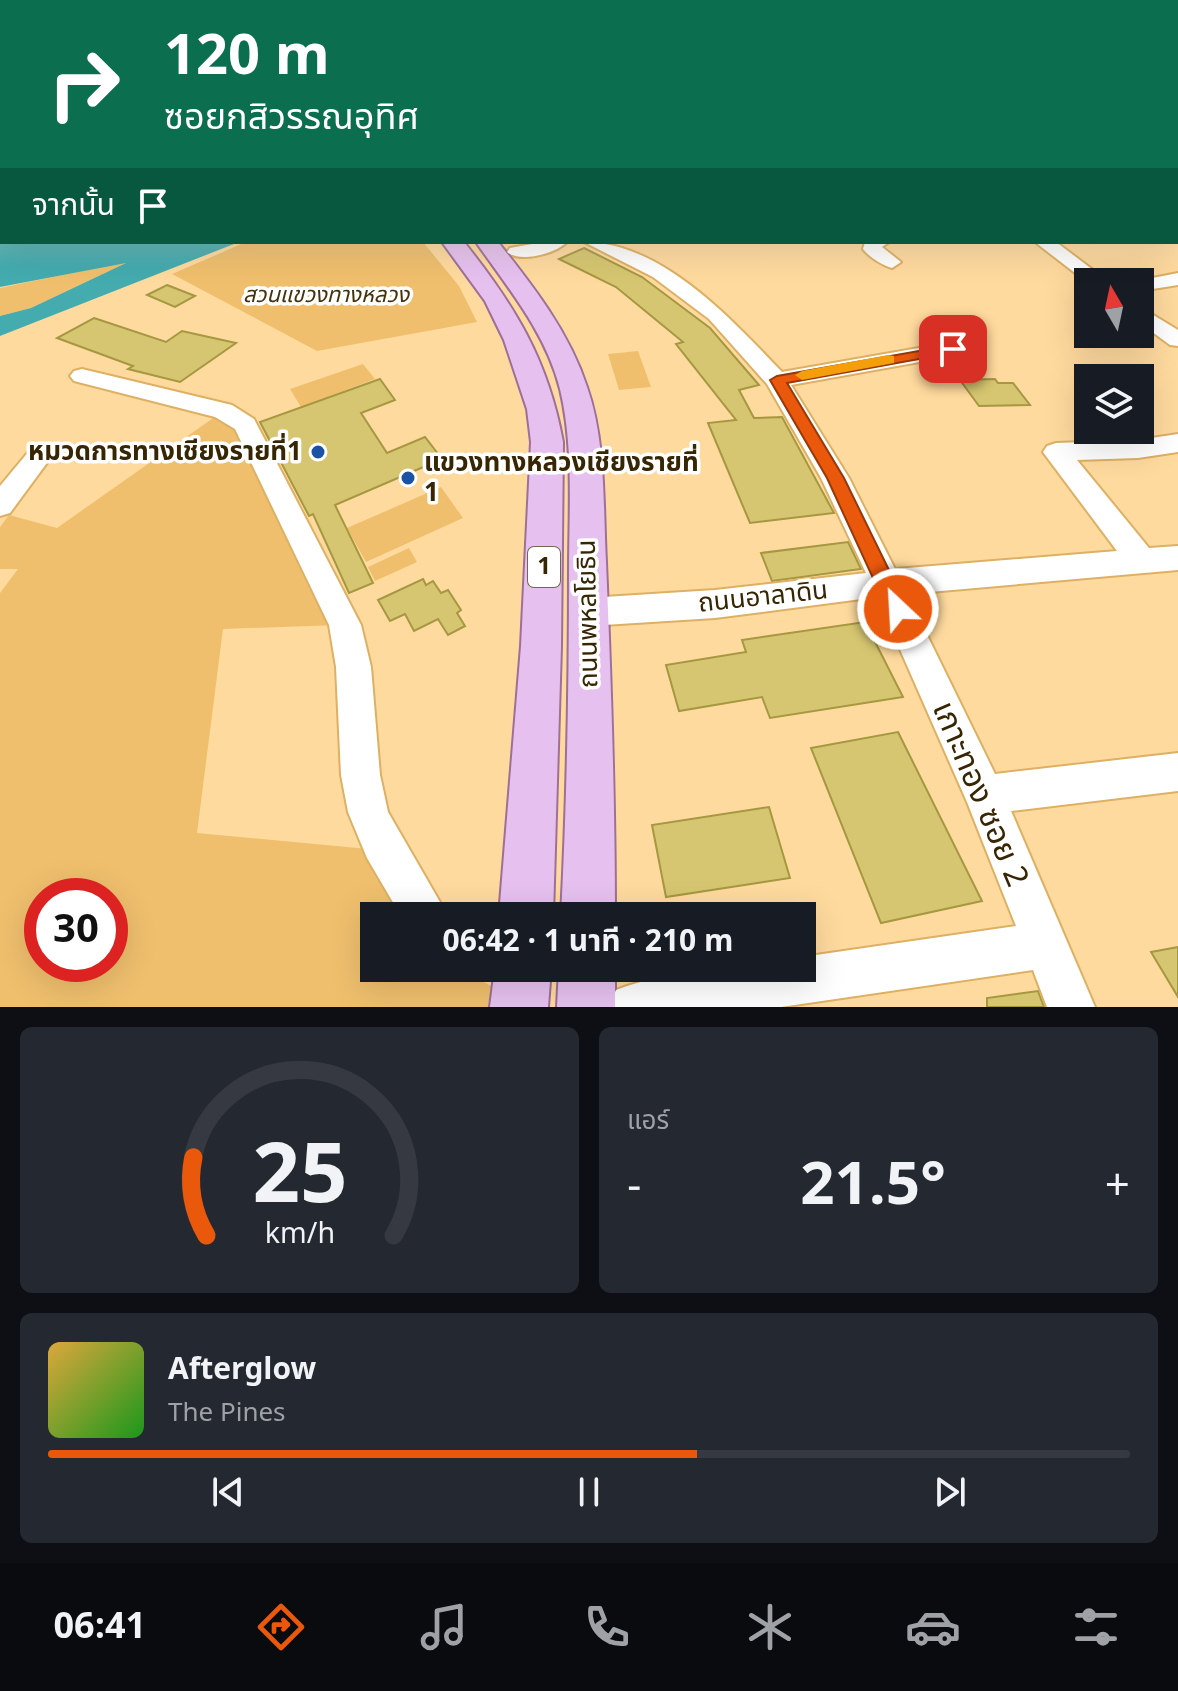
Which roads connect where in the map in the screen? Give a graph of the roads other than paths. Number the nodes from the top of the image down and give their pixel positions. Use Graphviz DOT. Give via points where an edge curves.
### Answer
graph roads {
  1 [pos="435,244"];
  2 [pos="455,244"];
  3 [pos="489,244"];
  4 [pos="553,244"];
  5 [pos="597,244"];
  6 [pos="875,244"];
  7 [pos="1047,244"];
  8 [pos="512,247"];
  9 [pos="892,262"];
  10 [pos="1080,268"];
  11 [pos="1178,279"];
  12 [pos="1154,283"];
  13 [pos="1154,323"];
  14 [pos="1178,340"];
  15 [pos="953,349"];
  16 [pos="565,364"];
  17 [pos="82,376"];
  18 [pos="777,380"];
  19 [pos="534,390"];
  20 [pos="1178,443"];
  21 [pos="39,456"];
  22 [pos="0,506"];
  23 [pos="1178,558"];
  24 [pos="1142,561"];
  25 [pos="886,583"];
  26 [pos="588,612"];
  27 [pos="1178,772"];
  28 [pos="984,795"];
  29 [pos="417,902"];
  30 [pos="527,902"];
  31 [pos="588,902"];
  32 [pos="1044,946"];
  33 [pos="587,982"];
  34 [pos="586,1007"];
  35 [pos="633,1007"];
  36 [pos="1071,1007"];
  1 -- 19 [label="main road" via="466,284 513,368"];
  2 -- 19 [label="main road, ถนนพหลโยธิน / 1" via="497,300"];
  3 -- 16 [label="main road, ถนนพหลโยธิน / 1" via="532,301"];
  4 -- 8 [label="street"];
  5 -- 18 [label="street, เกาะทอง ซอย 2" via="660,273 716,315"];
  6 -- 9 [label="street" via="872,249"];
  7 -- 10 [label="street"];
  8 -- 16 [label="main road" via="546,299"];
  11 -- 12 [label="street"];
  13 -- 14 [label="street"];
  15 -- 18 [label="street"];
  16 -- 26 [label="main road, ถนนพหลโยธิน / 1" via="576,400 585,478"];
  17 -- 29 [label="street" via="223,411 245,425 345,625 353,652 368,808 380,841"];
  18 -- 25 [label="street, เกาะทอง ซอย 2" via="835,478"];
  19 -- 30 [label="main road, ถนนพหลโยธิน / 1" via="542,409 548,482"];
  20 -- 24 [label="street" via="1056,452"];
  21 -- 22 [label="street"];
  23 -- 24 [label="street, ถนนอาลาดิน"];
  24 -- 25 [label="street, ถนนอาลาดิน"];
  25 -- 26 [label="street, ถนนอาลาดิน" via="715,604"];
  25 -- 28 [label="street, เกาะทอง ซอย 2"];
  26 -- 31 [label="main road, ถนนพหลโยธิน / 1"];
  27 -- 28 [label="street"];
  28 -- 32 [label="street, เกาะทอง ซอย 2"];
  32 -- 35 [label="street"];
  32 -- 36 [label="street, เกาะทอง ซอย 2"];
  33 -- 34 [label="main road"];
}
